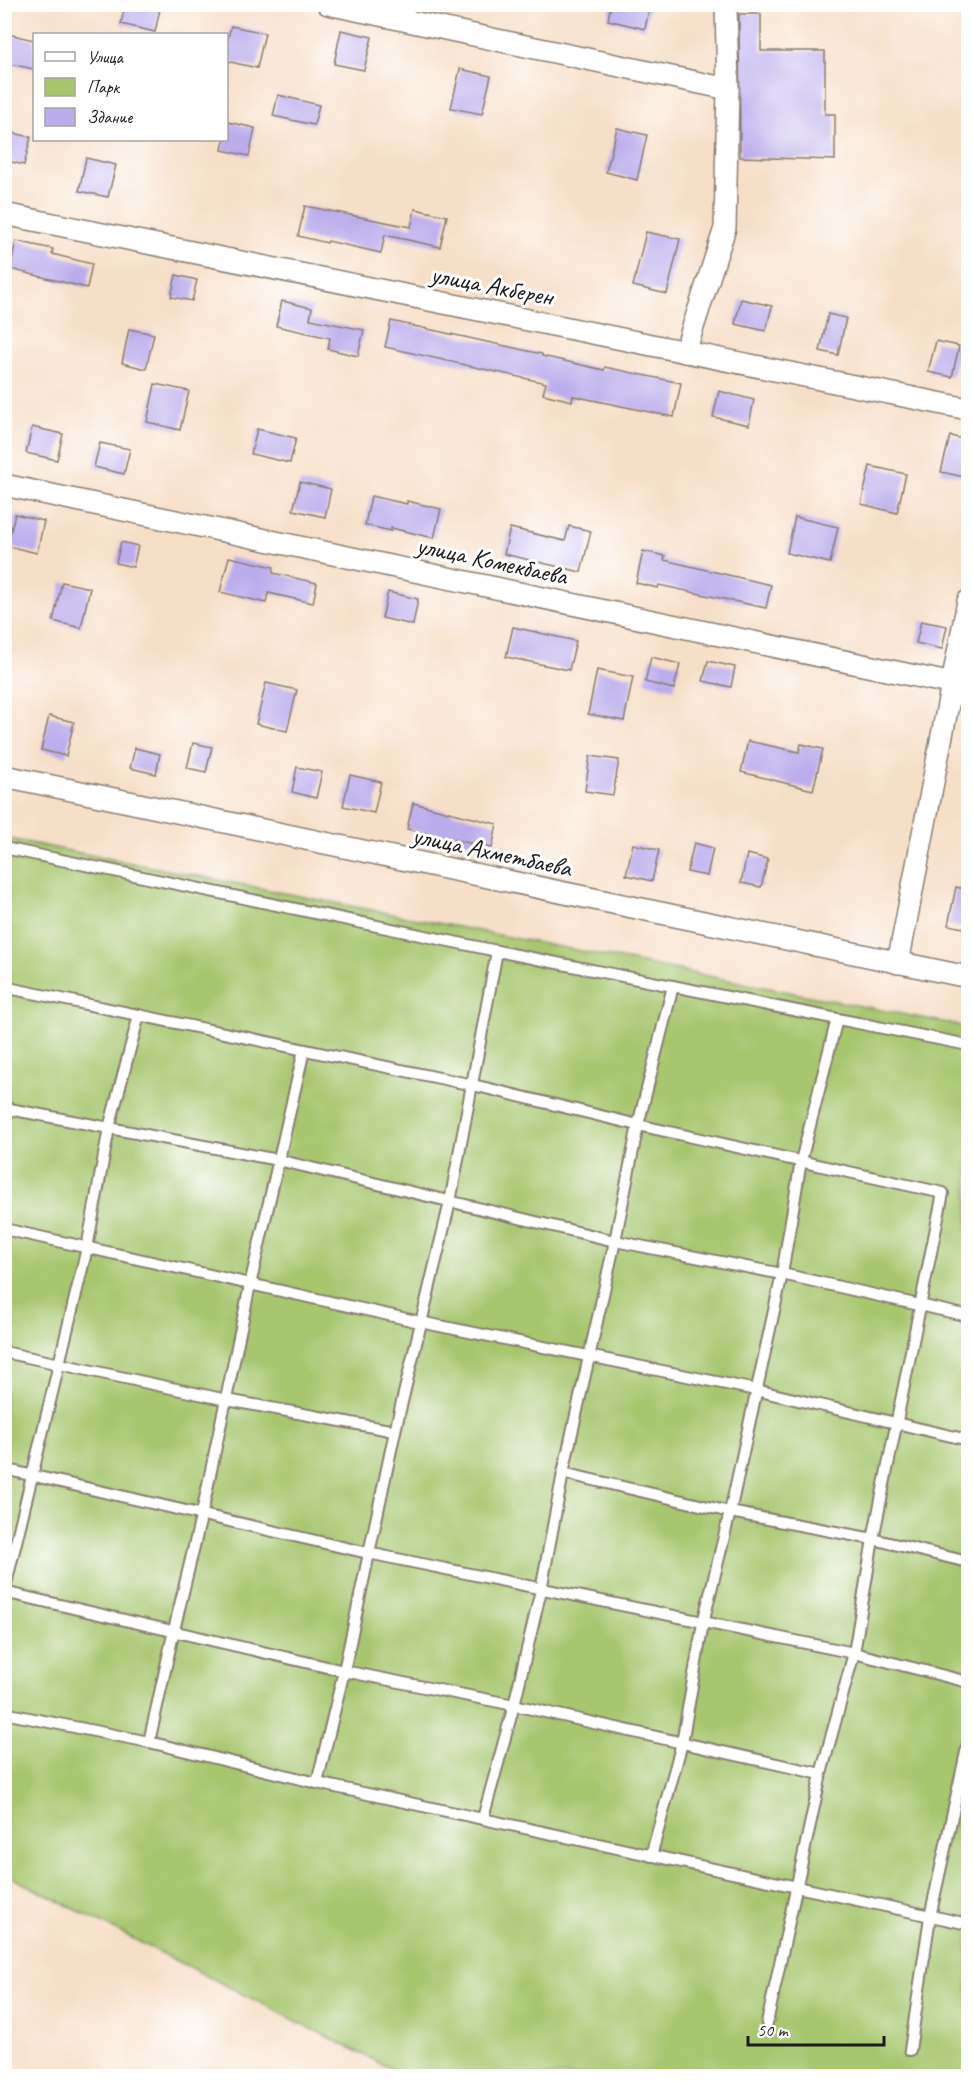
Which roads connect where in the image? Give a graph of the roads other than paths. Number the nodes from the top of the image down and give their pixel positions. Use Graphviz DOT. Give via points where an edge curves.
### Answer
graph roads {
  1 [pos="328,4"];
  2 [pos="726,4"];
  3 [pos="728,88"];
  4 [pos="4,214"];
  5 [pos="685,352"];
  6 [pos="969,409"];
  7 [pos="4,485"];
  8 [pos="969,601"];
  9 [pos="961,686"];
  10 [pos="4,776"];
  11 [pos="4,848"];
  12 [pos="497,951"];
  13 [pos="898,963"];
  14 [pos="969,977"];
  15 [pos="673,986"];
  16 [pos="4,987"];
  17 [pos="138,1015"];
  18 [pos="837,1018"];
  19 [pos="969,1045"];
  20 [pos="304,1050"];
  21 [pos="473,1085"];
  22 [pos="4,1108"];
  23 [pos="638,1125"];
  24 [pos="109,1128"];
  25 [pos="278,1160"];
  26 [pos="801,1161"];
  27 [pos="450,1202"];
  28 [pos="4,1229"];
  29 [pos="615,1241"];
  30 [pos="87,1248"];
  31 [pos="782,1274"];
  32 [pos="250,1285"];
  33 [pos="921,1305"];
  34 [pos="969,1316"];
  35 [pos="420,1322"];
  36 [pos="4,1352"];
  37 [pos="590,1357"];
  38 [pos="59,1362"];
  39 [pos="756,1390"];
  40 [pos="227,1400"];
  41 [pos="896,1423"];
  42 [pos="395,1431"];
  43 [pos="969,1440"];
  44 [pos="4,1469"];
  45 [pos="563,1473"];
  46 [pos="32,1474"];
  47 [pos="730,1512"];
  48 [pos="202,1513"];
  49 [pos="873,1539"];
  50 [pos="368,1553"];
  51 [pos="969,1562"];
  52 [pos="541,1590"];
  53 [pos="4,1592"];
  54 [pos="703,1623"];
  55 [pos="174,1630"];
  56 [pos="854,1653"];
  57 [pos="344,1671"];
  58 [pos="969,1682"];
  59 [pos="514,1706"];
  60 [pos="4,1713"];
  61 [pos="149,1742"];
  62 [pos="682,1743"];
  63 [pos="969,1743"];
  64 [pos="821,1774"];
  65 [pos="317,1783"];
  66 [pos="483,1818"];
  67 [pos="651,1856"];
  68 [pos="797,1887"];
  69 [pos="930,1917"];
  70 [pos="969,1924"];
  71 [pos="767,2023"];
  72 [pos="910,2050"];
  1 -- 3 [label="street"];
  2 -- 3 [label="street"];
  3 -- 5 [label="street" via="725,228"];
  4 -- 5 [label="street, улица Акберен"];
  5 -- 6 [label="street, улица Акберен"];
  7 -- 9 [label="street, улица Комекбаева"];
  8 -- 9 [label="street"];
  9 -- 13 [label="street"];
  10 -- 13 [label="street, улица Ахметбаева"];
  11 -- 12 [label="lane"];
  12 -- 15 [label="lane"];
  12 -- 21 [label="lane"];
  13 -- 14 [label="street, улица Ахметбаева"];
  15 -- 18 [label="lane"];
  15 -- 23 [label="lane"];
  16 -- 17 [label="lane"];
  17 -- 20 [label="lane"];
  17 -- 24 [label="lane"];
  18 -- 19 [label="lane"];
  18 -- 26 [label="lane"];
  20 -- 21 [label="lane"];
  20 -- 25 [label="lane"];
  21 -- 23 [label="lane"];
  21 -- 27 [label="lane"];
  22 -- 24 [label="lane"];
  23 -- 26 [label="lane"];
  23 -- 29 [label="lane"];
  24 -- 25 [label="lane"];
  24 -- 30 [label="lane"];
  25 -- 27 [label="lane"];
  25 -- 32 [label="lane"];
  26 -- 31 [label="lane"];
  26 -- 33 [label="lane" via="943,1193"];
  27 -- 29 [label="lane"];
  27 -- 35 [label="lane"];
  28 -- 30 [label="lane"];
  29 -- 31 [label="lane"];
  29 -- 37 [label="lane"];
  30 -- 32 [label="lane"];
  30 -- 38 [label="lane"];
  31 -- 33 [label="lane"];
  31 -- 39 [label="lane"];
  32 -- 35 [label="lane"];
  32 -- 40 [label="lane"];
  33 -- 34 [label="lane"];
  33 -- 41 [label="lane"];
  35 -- 37 [label="lane"];
  35 -- 42 [label="lane"];
  36 -- 38 [label="lane"];
  37 -- 39 [label="lane"];
  37 -- 45 [label="lane"];
  38 -- 40 [label="lane"];
  38 -- 46 [label="lane"];
  39 -- 41 [label="lane"];
  39 -- 47 [label="lane"];
  40 -- 42 [label="lane"];
  40 -- 48 [label="lane"];
  41 -- 43 [label="lane"];
  41 -- 49 [label="lane"];
  42 -- 50 [label="lane"];
  44 -- 46 [label="lane"];
  45 -- 47 [label="lane"];
  45 -- 52 [label="lane"];
  46 -- 48 [label="lane"];
  46 -- 53 [label="lane"];
  47 -- 49 [label="lane"];
  47 -- 54 [label="lane"];
  48 -- 50 [label="lane"];
  48 -- 55 [label="lane"];
  49 -- 51 [label="lane"];
  49 -- 56 [label="lane"];
  50 -- 52 [label="lane"];
  50 -- 57 [label="lane"];
  52 -- 54 [label="lane"];
  52 -- 59 [label="lane"];
  53 -- 55 [label="lane"];
  54 -- 56 [label="lane"];
  54 -- 62 [label="lane"];
  55 -- 57 [label="lane"];
  55 -- 61 [label="lane"];
  56 -- 58 [label="lane"];
  56 -- 64 [label="lane"];
  57 -- 59 [label="lane"];
  57 -- 65 [label="lane"];
  59 -- 62 [label="lane"];
  59 -- 66 [label="lane"];
  60 -- 61 [label="lane"];
  61 -- 65 [label="lane"];
  62 -- 64 [label="lane"];
  62 -- 67 [label="lane"];
  63 -- 69 [label="lane"];
  64 -- 68 [label="lane"];
  65 -- 66 [label="lane"];
  66 -- 67 [label="lane"];
  67 -- 68 [label="lane"];
  68 -- 69 [label="lane"];
  68 -- 71 [label="lane"];
  69 -- 70 [label="lane"];
  69 -- 72 [label="lane"];
}
